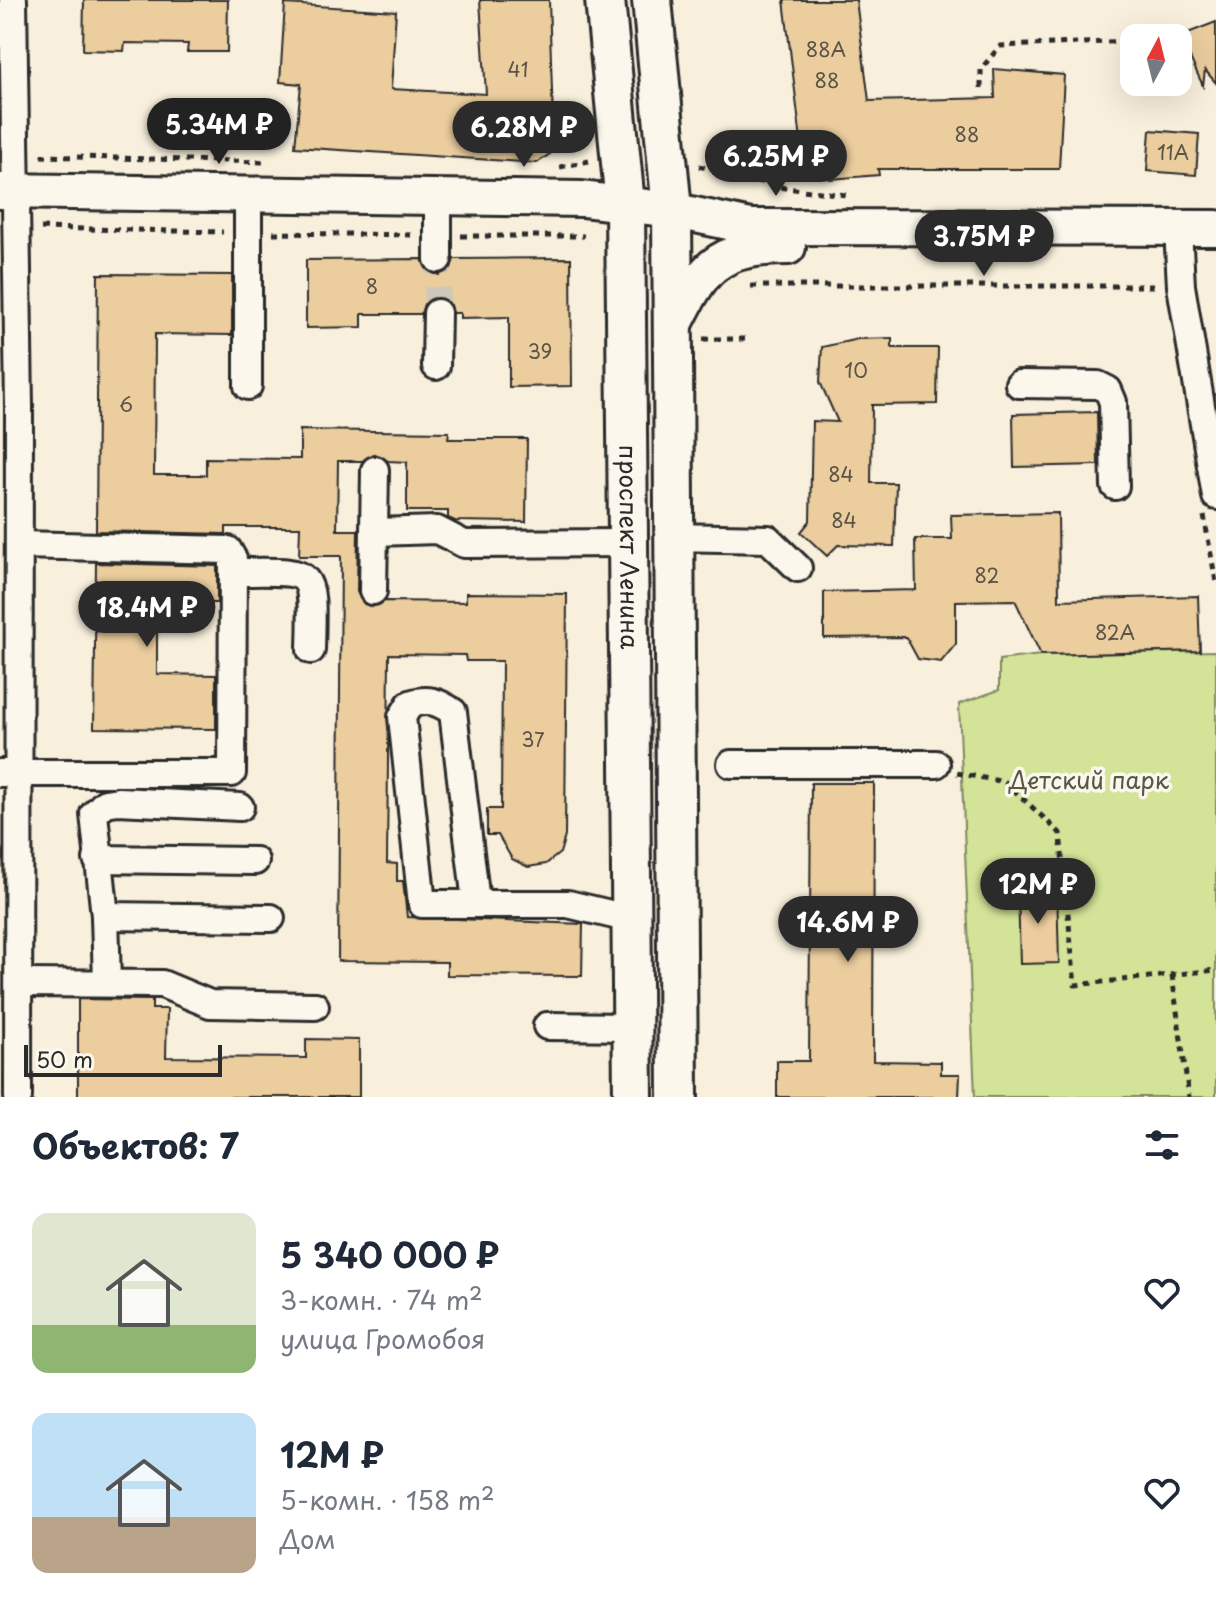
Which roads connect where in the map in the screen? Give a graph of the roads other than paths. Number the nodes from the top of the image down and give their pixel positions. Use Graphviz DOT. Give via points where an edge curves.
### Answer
graph roads {
  1 [pos="13,0"];
  2 [pos="605,0"];
  3 [pos="652,0"];
  4 [pos="9,192"];
  5 [pos="248,196"];
  6 [pos="438,197"];
  7 [pos="625,204"];
  8 [pos="672,210"];
  9 [pos="1216,228"];
  10 [pos="1178,239"];
  11 [pos="438,247"];
  12 [pos="751,247"];
  13 [pos="1216,251"];
  14 [pos="437,313"];
  15 [pos="687,334"];
  16 [pos="436,366"];
  17 [pos="10,381"];
  18 [pos="1019,384"];
  19 [pos="248,386"];
  20 [pos="375,470"];
  21 [pos="1115,486"];
  22 [pos="1216,496"];
  23 [pos="12,527"];
  24 [pos="375,532"];
  25 [pos="672,537"];
  26 [pos="628,543"];
  27 [pos="798,568"];
  28 [pos="233,572"];
  29 [pos="373,591"];
  30 [pos="311,650"];
  31 [pos="731,764"];
  32 [pos="942,768"];
  33 [pos="10,784"];
  34 [pos="240,807"];
  35 [pos="97,859"];
  36 [pos="255,861"];
  37 [pos="476,902"];
  38 [pos="105,916"];
  39 [pos="271,918"];
  40 [pos="631,919"];
  41 [pos="10,935"];
  42 [pos="19,983"];
  43 [pos="107,983"];
  44 [pos="315,1006"];
  45 [pos="547,1026"];
  46 [pos="632,1027"];
  47 [pos="18,1097"];
  48 [pos="633,1097"];
  49 [pos="678,1097"];
  1 -- 4 [label="street"];
  2 -- 7 [label="highway, проспект Ленина"];
  3 -- 8 [label="highway, проспект Ленина"];
  4 -- 5 [label="main road"];
  4 -- 17 [label="street" via="18,228"];
  5 -- 6 [label="main road"];
  5 -- 19 [label="street"];
  6 -- 7 [label="main road"];
  6 -- 11 [label="street"];
  7 -- 8 [label="main road"];
  7 -- 26 [label="highway, проспект Ленина"];
  8 -- 10 [label="main road" via="751,227"];
  8 -- 12 [label="main road"];
  8 -- 15 [label="highway, проспект Ленина"];
  9 -- 10 [label="main road"];
  10 -- 12 [label="main road"];
  10 -- 13 [label="main road"];
  10 -- 22 [label="street"];
  12 -- 15 [label="main road" via="711,265 695,283"];
  14 -- 16 [label="street"];
  15 -- 25 [label="highway, проспект Ленина"];
  17 -- 23 [label="street"];
  18 -- 21 [label="street" via="1098,385 1108,390 1113,402"];
  20 -- 24 [label="street"];
  23 -- 28 [label="street" via="228,550"];
  23 -- 33 [label="street"];
  24 -- 26 [label="street" via="437,530 464,544"];
  24 -- 29 [label="street"];
  25 -- 27 [label="street" via="768,539"];
  25 -- 49 [label="highway, проспект Ленина"];
  26 -- 40 [label="highway, проспект Ленина"];
  28 -- 30 [label="street" via="296,572 308,580"];
  28 -- 33 [label="street" via="232,773"];
  31 -- 32 [label="street"];
  33 -- 41 [label="street"];
  34 -- 35 [label="street" via="105,803 94,814"];
  35 -- 36 [label="street"];
  35 -- 38 [label="street"];
  37 -- 37 [label="street" via="422,904 402,717 410,704 423,700 453,712"];
  37 -- 40 [label="street" via="568,904"];
  38 -- 39 [label="street"];
  38 -- 43 [label="street"];
  40 -- 46 [label="highway, проспект Ленина"];
  41 -- 42 [label="street"];
  42 -- 43 [label="street"];
  42 -- 47 [label="street"];
  43 -- 44 [label="street" via="162,984 210,1004"];
  45 -- 46 [label="street"];
  46 -- 48 [label="highway, проспект Ленина"];
}
